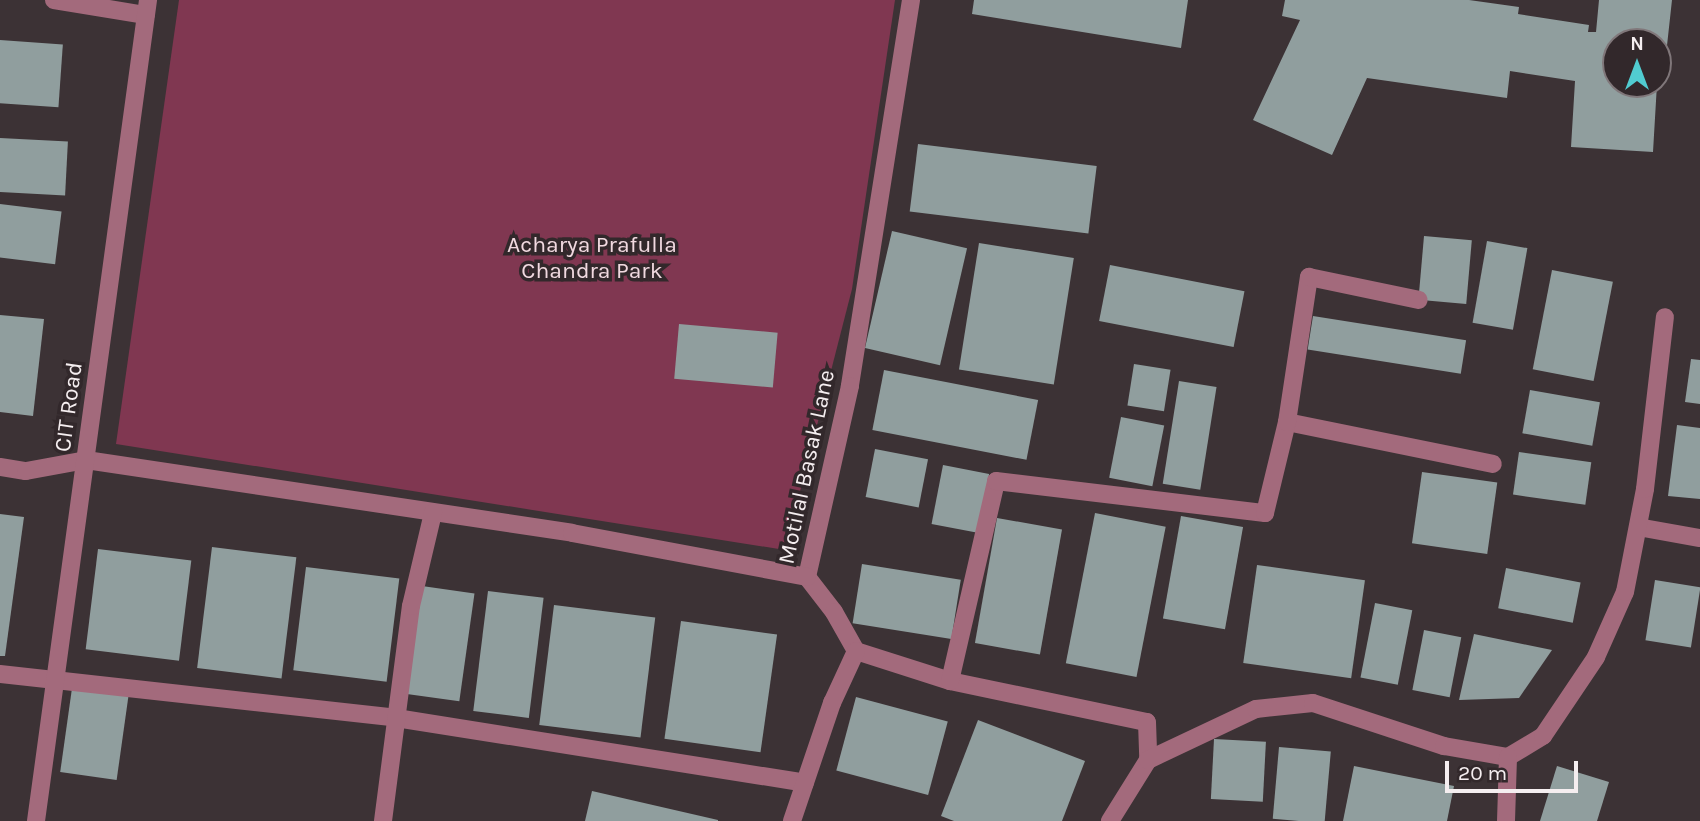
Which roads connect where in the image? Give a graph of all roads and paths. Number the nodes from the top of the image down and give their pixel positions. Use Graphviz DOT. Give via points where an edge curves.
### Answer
graph roads {
  1 [pos="54,0"];
  2 [pos="911,0"];
  3 [pos="147,8"];
  4 [pos="1419,300"];
  5 [pos="1665,317"];
  6 [pos="1287,422"];
  7 [pos="86,460"];
  8 [pos="1493,464"];
  9 [pos="0,467"];
  10 [pos="433,513"];
  11 [pos="1638,527"];
  12 [pos="1700,538"];
  13 [pos="807,577"];
  14 [pos="856,651"];
  15 [pos="0,674"];
  16 [pos="57,679"];
  17 [pos="950,681"];
  18 [pos="396,718"];
  19 [pos="1508,757"];
  20 [pos="1148,760"];
  21 [pos="805,783"];
  22 [pos="36,821"];
  23 [pos="383,821"];
  24 [pos="792,821"];
  25 [pos="1110,821"];
  26 [pos="1506,821"];
  1 -- 3 [label="street"];
  2 -- 13 [label="street, Motilal Basak Lane" via="850,386"];
  3 -- 7 [label="street, CIT Road"];
  4 -- 6 [label="street" via="1309,277"];
  5 -- 11 [label="street"];
  6 -- 8 [label="street"];
  6 -- 17 [label="street" via="1265,513 996,481"];
  7 -- 9 [label="street" via="26,471"];
  7 -- 10 [label="street"];
  7 -- 16 [label="street, CIT Road"];
  10 -- 13 [label="street" via="572,533"];
  10 -- 18 [label="street" via="411,607"];
  11 -- 12 [label="street"];
  11 -- 19 [label="street" via="1625,592 1596,657 1543,736"];
  13 -- 14 [label="street, Motilal Basak Lane"];
  14 -- 17 [label="street"];
  14 -- 21 [label="street" via="832,703"];
  15 -- 16 [label="street"];
  16 -- 18 [label="street"];
  16 -- 22 [label="street, CIT Road"];
  17 -- 20 [label="street" via="1146,722"];
  18 -- 21 [label="street"];
  18 -- 23 [label="street"];
  19 -- 20 [label="street" via="1444,746 1313,703 1256,709"];
  19 -- 26 [label="street"];
  20 -- 25 [label="street"];
  21 -- 24 [label="street"];
}
